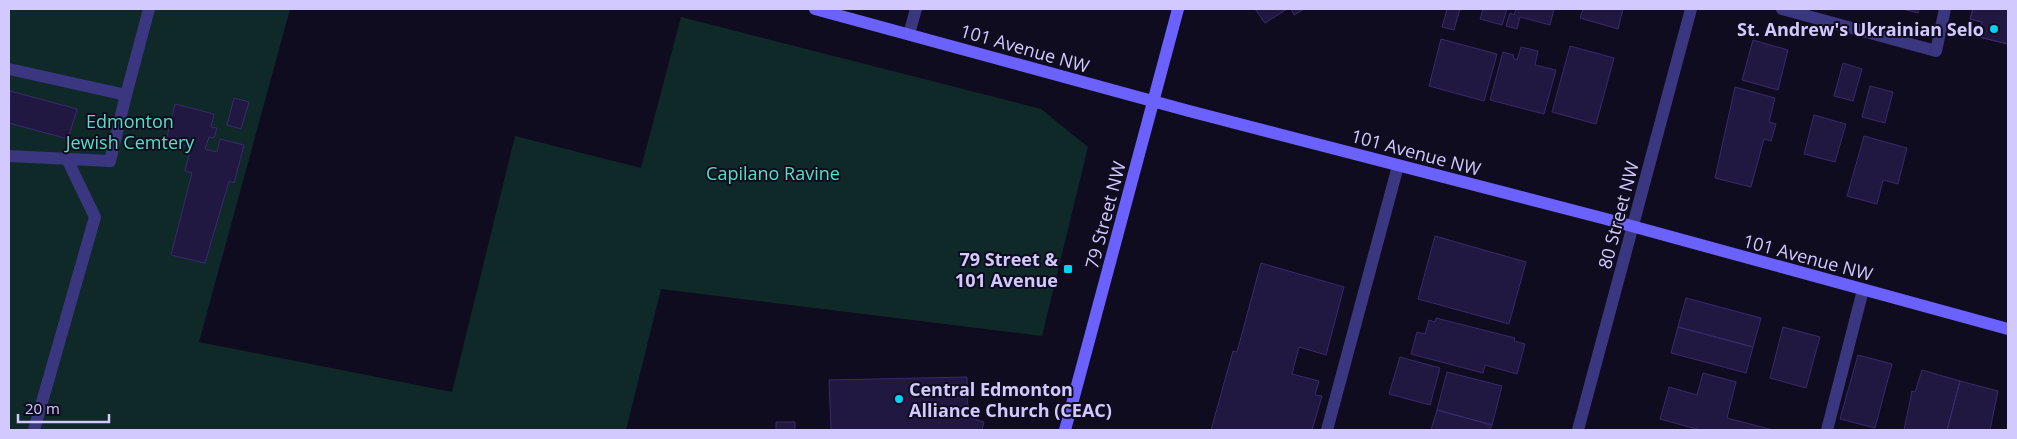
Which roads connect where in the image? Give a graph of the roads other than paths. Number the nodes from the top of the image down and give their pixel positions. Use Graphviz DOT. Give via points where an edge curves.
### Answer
graph roads {
  1 [pos="149,9"];
  2 [pos="815,9"];
  3 [pos="916,9"];
  4 [pos="1178,9"];
  5 [pos="1691,9"];
  6 [pos="1782,9"];
  7 [pos="1945,9"];
  8 [pos="909,34"];
  9 [pos="9,69"];
  10 [pos="126,95"];
  11 [pos="1154,101"];
  12 [pos="9,156"];
  13 [pos="67,158"];
  14 [pos="1398,166"];
  15 [pos="1634,227"];
  16 [pos="1863,290"];
  17 [pos="2008,328"];
  18 [pos="34,430"];
  19 [pos="1065,430"];
  20 [pos="1327,430"];
  21 [pos="1578,430"];
  22 [pos="1827,430"];
  1 -- 10 [label="street"];
  2 -- 8 [label="street, 101 Avenue NW"];
  3 -- 8 [label="street"];
  4 -- 11 [label="street, 79 Street NW"];
  5 -- 15 [label="street, 80 Street NW"];
  6 -- 7 [label="street" via="1936,51"];
  8 -- 11 [label="street, 101 Avenue NW"];
  9 -- 10 [label="street"];
  10 -- 13 [label="street" via="110,161"];
  11 -- 14 [label="street, 101 Avenue NW"];
  11 -- 19 [label="street, 79 Street NW"];
  12 -- 13 [label="street"];
  13 -- 18 [label="street" via="95,218"];
  14 -- 15 [label="street, 101 Avenue NW"];
  14 -- 20 [label="street"];
  15 -- 16 [label="street, 101 Avenue NW"];
  15 -- 21 [label="street, 80 Street NW"];
  16 -- 17 [label="street, 101 Avenue NW"];
  16 -- 22 [label="street"];
}
